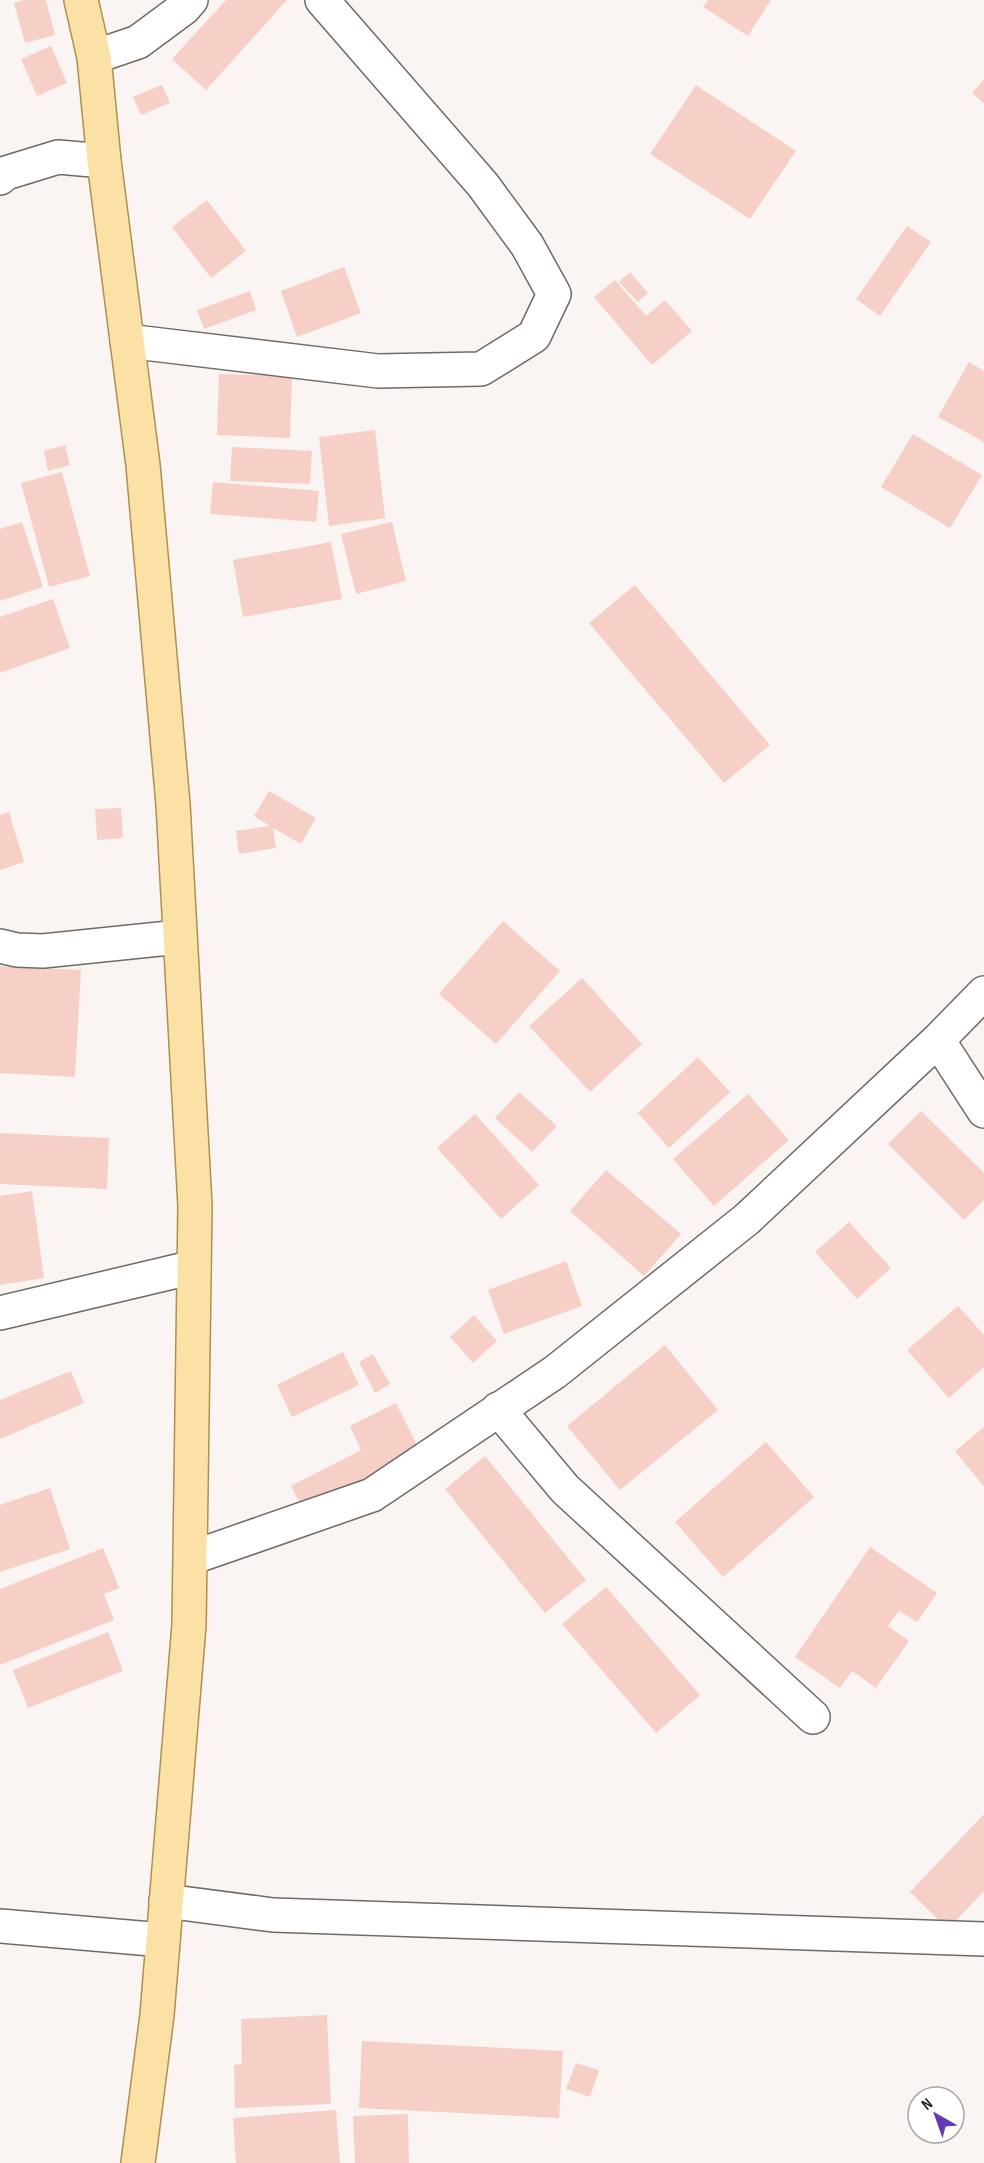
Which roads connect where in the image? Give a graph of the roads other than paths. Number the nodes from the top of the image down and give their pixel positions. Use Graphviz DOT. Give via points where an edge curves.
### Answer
graph roads {
  1 [pos="81,0"];
  2 [pos="191,0"];
  3 [pos="322,0"];
  4 [pos="93,57"];
  5 [pos="105,161"];
  6 [pos="0,178"];
  7 [pos="127,340"];
  8 [pos="179,937"];
  9 [pos="0,946"];
  10 [pos="984,993"];
  11 [pos="938,1040"];
  12 [pos="984,1111"];
  13 [pos="194,1267"];
  14 [pos="0,1313"];
  15 [pos="498,1409"];
  16 [pos="191,1558"];
  17 [pos="813,1717"];
  18 [pos="166,1901"];
  19 [pos="0,1926"];
  20 [pos="984,1939"];
  21 [pos="163,1940"];
  22 [pos="138,2163"];
  1 -- 4 [label="main road"];
  2 -- 4 [label="street" via="138,42"];
  3 -- 7 [label="street" via="483,185 527,245 554,294 534,336 481,369 378,371"];
  4 -- 5 [label="main road"];
  5 -- 6 [label="street" via="58,157"];
  5 -- 7 [label="main road"];
  7 -- 8 [label="main road" via="143,465 169,757"];
  8 -- 9 [label="street" via="43,951"];
  8 -- 13 [label="main road" via="195,1206"];
  10 -- 11 [label="street"];
  11 -- 12 [label="street"];
  11 -- 15 [label="street" via="747,1220 555,1372"];
  13 -- 14 [label="street"];
  13 -- 16 [label="main road"];
  15 -- 16 [label="street" via="372,1495"];
  15 -- 17 [label="street" via="565,1489"];
  16 -- 18 [label="main road"];
  18 -- 20 [label="street" via="273,1915"];
  18 -- 21 [label="main road"];
  19 -- 21 [label="street"];
  21 -- 22 [label="main road"];
}
